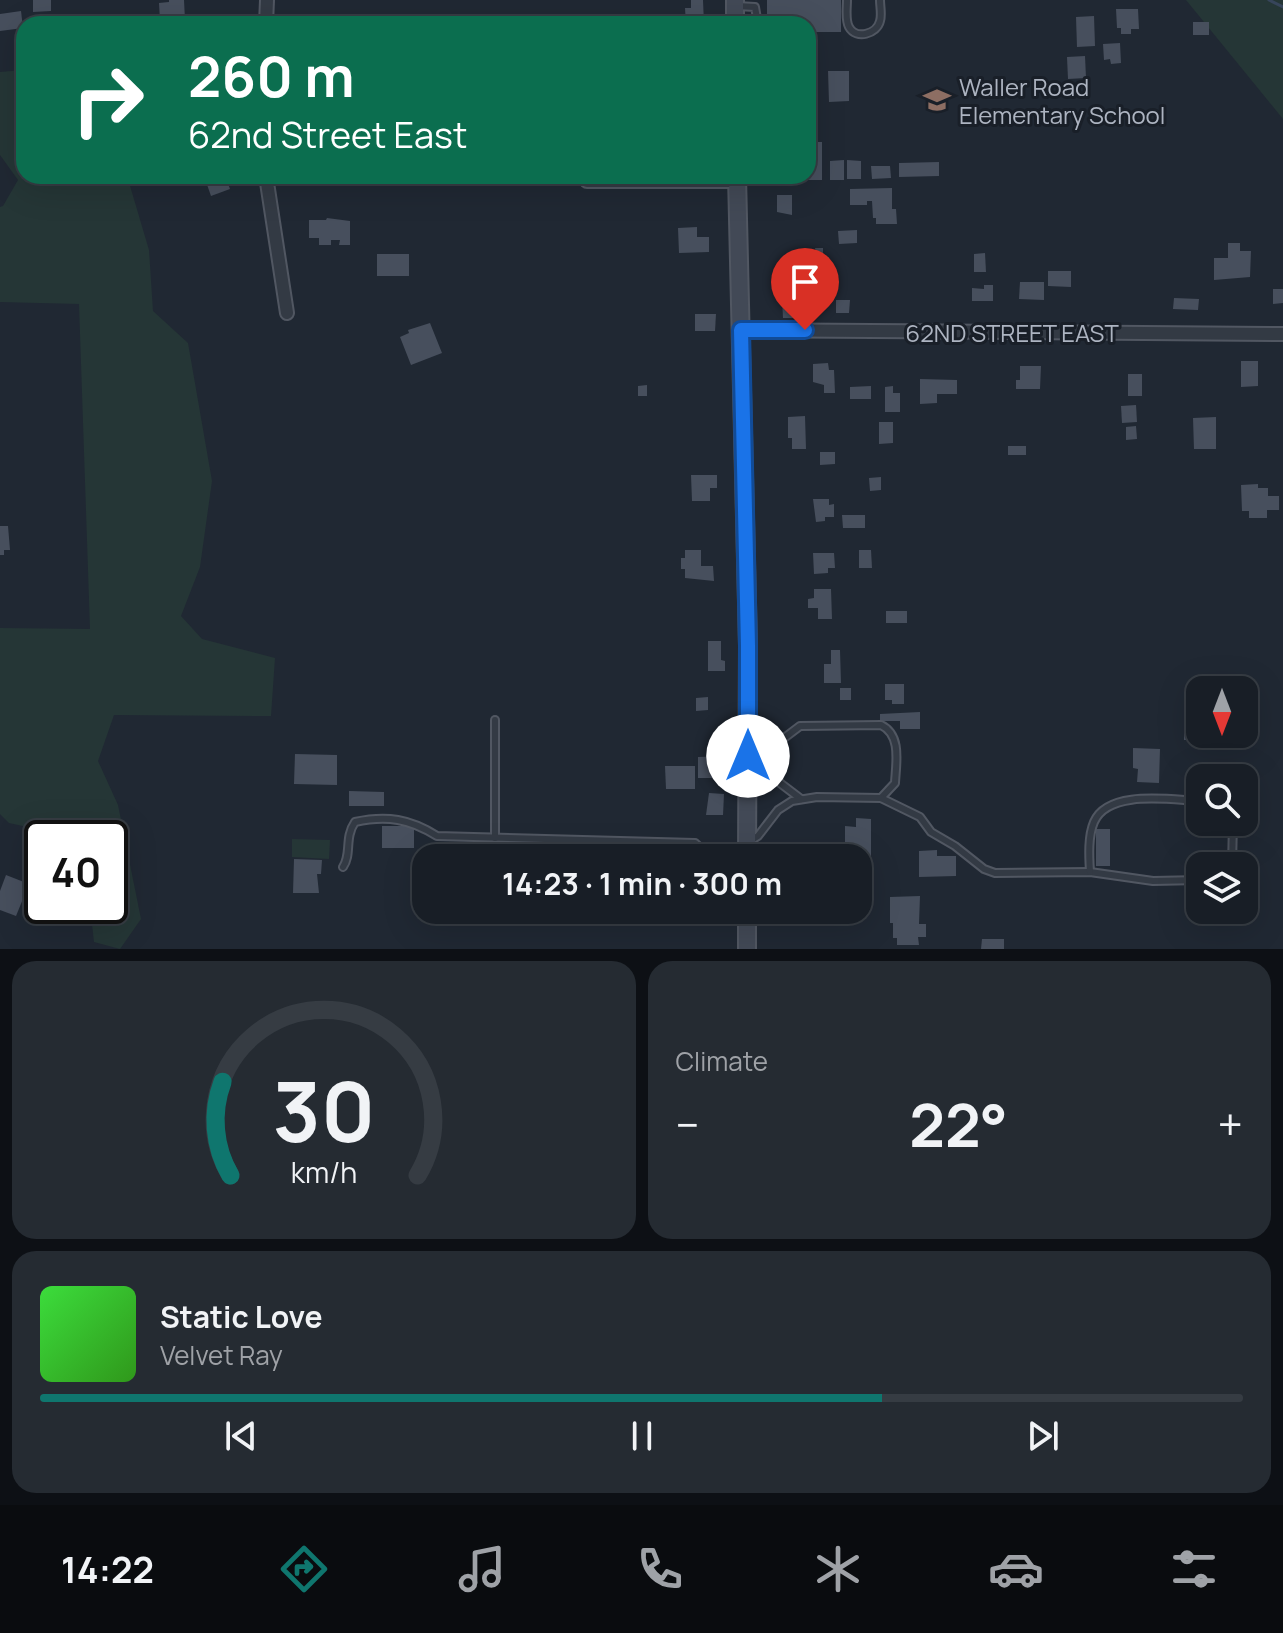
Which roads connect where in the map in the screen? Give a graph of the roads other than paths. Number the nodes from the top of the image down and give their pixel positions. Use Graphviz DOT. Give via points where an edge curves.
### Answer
graph roads {
  1 [pos="847,0"];
  2 [pos="880,0"];
  3 [pos="735,3"];
  4 [pos="757,16"];
  5 [pos="267,184"];
  6 [pos="737,184"];
  7 [pos="287,313"];
  8 [pos="741,330"];
  9 [pos="1283,334"];
  10 [pos="495,720"];
  11 [pos="753,756"];
  12 [pos="881,798"];
  13 [pos="801,799"];
  14 [pos="1186,801"];
  15 [pos="495,838"];
  16 [pos="696,844"];
  17 [pos="747,844"];
  18 [pos="752,844"];
  19 [pos="343,867"];
  20 [pos="1090,872"];
  21 [pos="1186,880"];
  22 [pos="747,924"];
  23 [pos="747,949"];
  1 -- 2 [label="lane" via="847,23 856,34 875,30"];
  3 -- 4 [label="lane" via="755,7"];
  5 -- 7 [label="street"];
  6 -- 8 [label="street"];
  8 -- 9 [label="street, 62ND STREET EAST"];
  8 -- 11 [label="street"];
  10 -- 15 [label="lane"];
  11 -- 12 [label="lane" via="800,726 881,725 894,735 896,778"];
  11 -- 13 [label="lane"];
  11 -- 17 [label="street"];
  12 -- 13 [label="lane"];
  12 -- 20 [label="lane" via="920,817 931,832 984,869"];
  13 -- 18 [label="lane" via="784,805"];
  14 -- 20 [label="lane" via="1125,800 1108,807 1096,817 1091,832"];
  15 -- 16 [label="lane"];
  15 -- 19 [label="lane" via="437,836 407,821 372,818 355,822 348,831"];
  20 -- 21 [label="lane"];
  22 -- 23 [label="street"];
}
